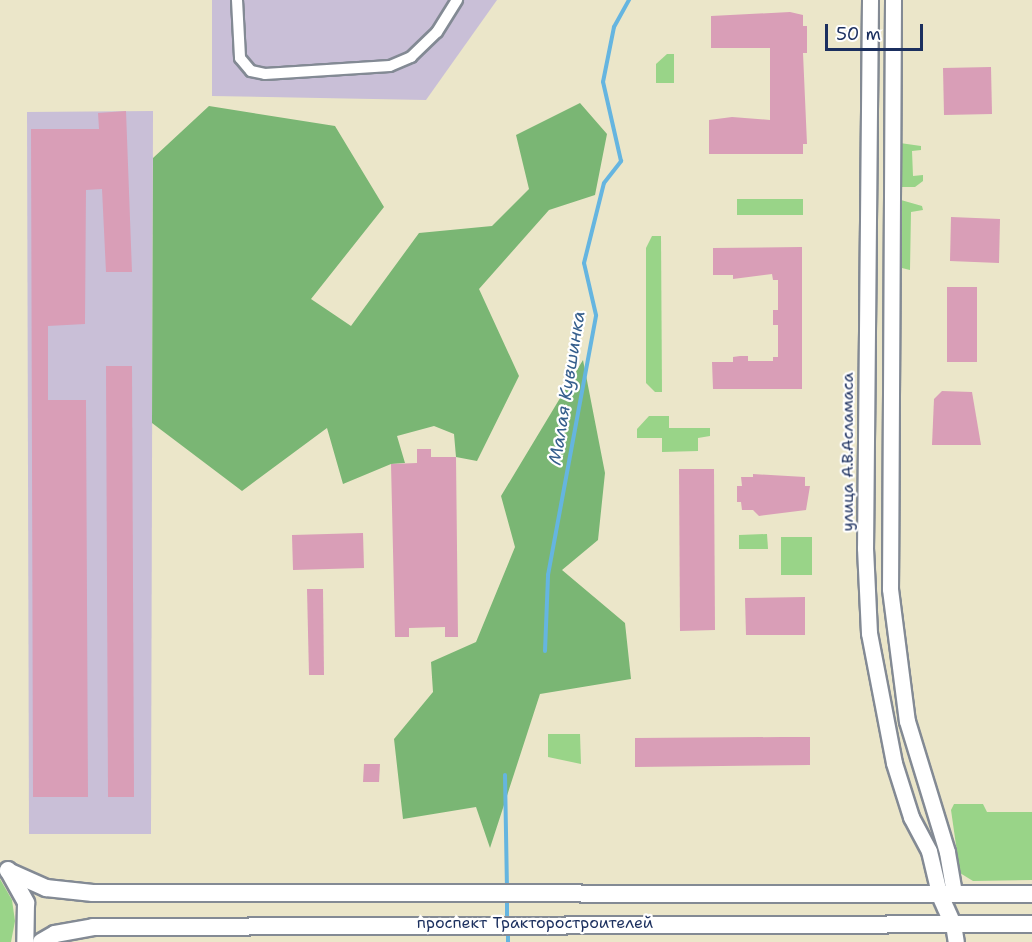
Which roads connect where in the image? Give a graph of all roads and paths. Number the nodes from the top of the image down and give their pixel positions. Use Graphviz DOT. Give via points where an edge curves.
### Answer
graph roads {
  1 [pos="237,0"];
  2 [pos="457,0"];
  3 [pos="870,0"];
  4 [pos="894,0"];
  5 [pos="890,589"];
  6 [pos="866,590"];
  7 [pos="4,867"];
  8 [pos="947,893"];
  9 [pos="1032,894"];
  10 [pos="953,924"];
  11 [pos="1032,924"];
  12 [pos="26,939"];
  13 [pos="41,942"];
  14 [pos="956,942"];
  1 -- 2 [label="street" via="240,58 251,71 265,75 390,66 411,57 437,32"];
  3 -- 6 [label="street, улица А.В.Асламаса"];
  4 -- 5 [label="street"];
  5 -- 6 [label="street"];
  5 -- 8 [label="street" via="905,710 945,844"];
  6 -- 8 [label="street, улица А.В.Асламаса" via="875,674 889,744 911,817"];
  7 -- 8 [label="main road, проспект Тракторостроителей" via="46,888 67,892"];
  7 -- 12 [label="main road" via="26,903"];
  8 -- 9 [label="main road, проспект Тракторостроителей"];
  8 -- 10 [label="main road"];
  10 -- 11 [label="main road, проспект Тракторостроителей"];
  10 -- 13 [label="main road, проспект Тракторостроителей" via="93,927 55,934"];
  10 -- 14 [label="street"];
}
